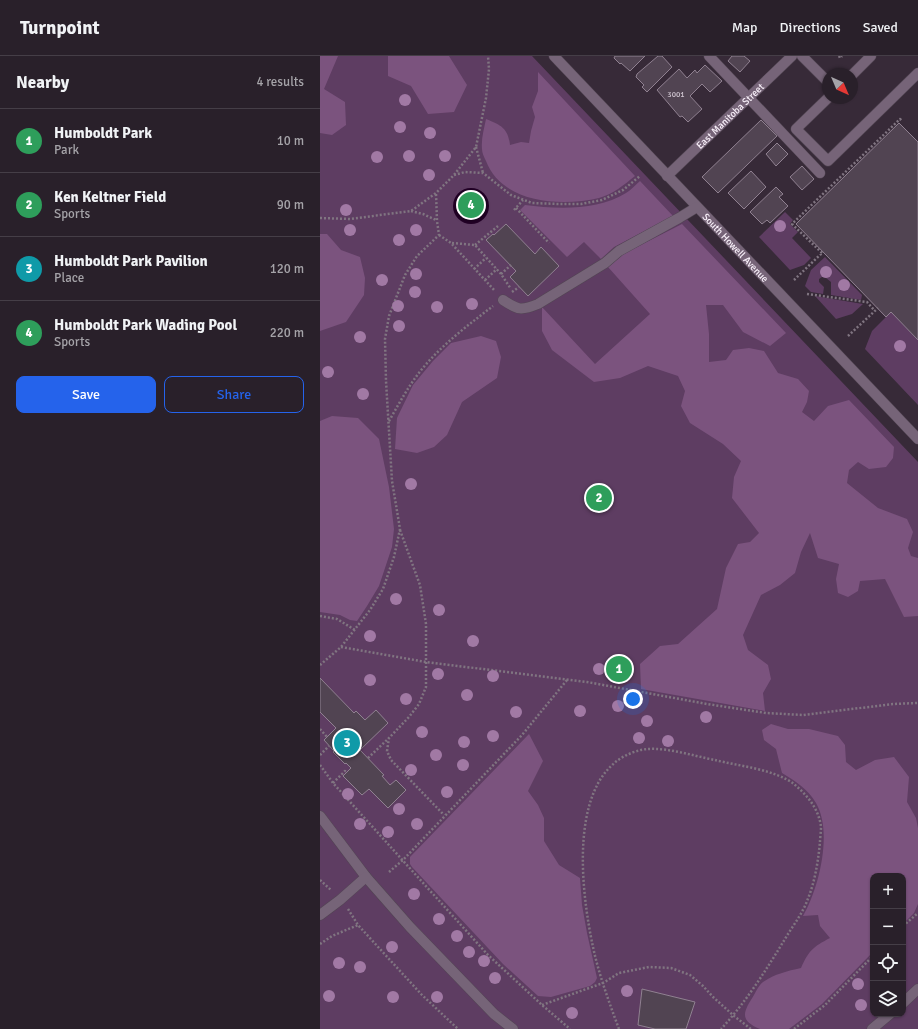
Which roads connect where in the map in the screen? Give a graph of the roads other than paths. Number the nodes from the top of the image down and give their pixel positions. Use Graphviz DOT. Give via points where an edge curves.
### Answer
graph roads {
  1 [pos="554,56"];
  2 [pos="709,56"];
  3 [pos="792,56"];
  4 [pos="802,56"];
  5 [pos="871,56"];
  6 [pos="858,69"];
  7 [pos="918,73"];
  8 [pos="822,76"];
  9 [pos="748,98"];
  10 [pos="822,104"];
  11 [pos="820,173"];
  12 [pos="667,176"];
  13 [pos="697,207"];
  14 [pos="503,300"];
  15 [pos="918,439"];
  16 [pos="320,816"];
  17 [pos="366,876"];
  18 [pos="320,915"];
  19 [pos="918,989"];
  20 [pos="906,1000"];
  21 [pos="886,1017"];
  22 [pos="513,1029"];
  23 [pos="872,1029"];
  1 -- 12 [label="street, South Howell Avenue"];
  2 -- 9 [label="street"];
  3 -- 9 [label="street, East Manitoba Street"];
  4 -- 8 [label="street"];
  5 -- 6 [label="street"];
  7 -- 10 [label="street" via="828,161 796,129"];
  9 -- 11 [label="street"];
  9 -- 12 [label="street, East Manitoba Street"];
  12 -- 13 [label="street, South Howell Avenue"];
  13 -- 14 [label="street" via="619,251 538,304 527,309 516,308"];
  13 -- 15 [label="street, South Howell Avenue"];
  16 -- 17 [label="street"];
  17 -- 18 [label="street"];
  17 -- 22 [label="street" via="494,1014"];
  19 -- 20 [label="street"];
  21 -- 23 [label="street"];
}
